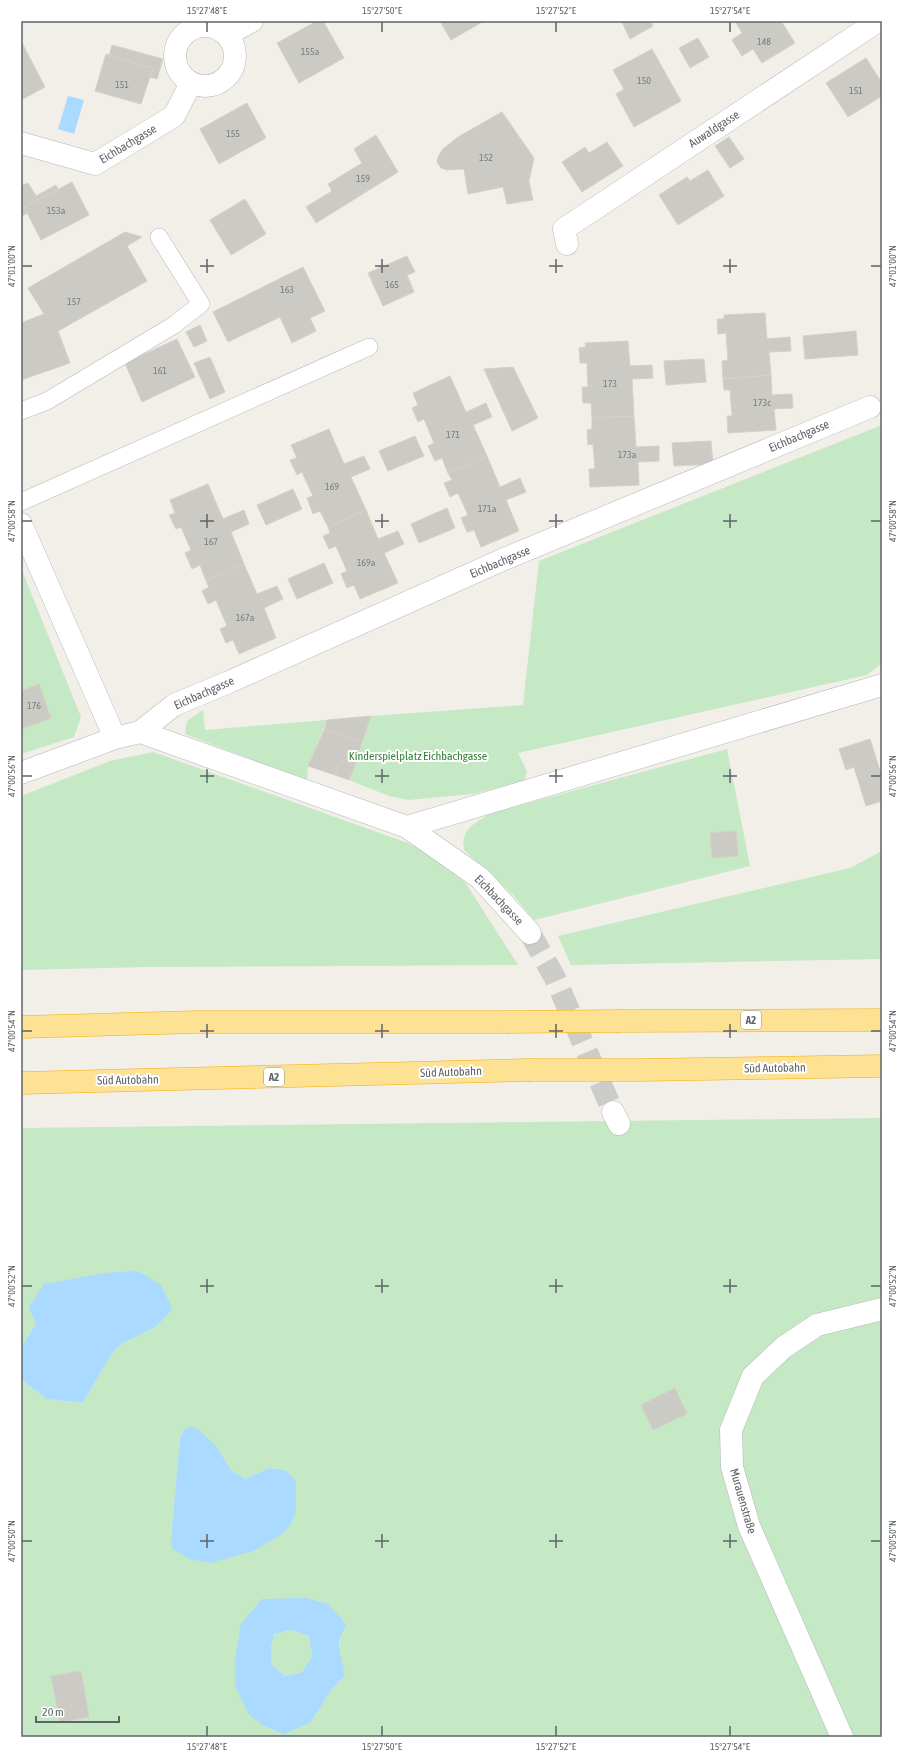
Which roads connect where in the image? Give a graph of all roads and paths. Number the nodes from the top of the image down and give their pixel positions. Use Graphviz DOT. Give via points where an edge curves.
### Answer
graph roads {
  1 [pos="252,21"];
  2 [pos="878,21"];
  3 [pos="227,35"];
  4 [pos="191,83"];
  5 [pos="21,143"];
  6 [pos="159,237"];
  7 [pos="567,244"];
  8 [pos="369,347"];
  9 [pos="870,407"];
  10 [pos="21,411"];
  11 [pos="21,502"];
  12 [pos="21,524"];
  13 [pos="882,685"];
  14 [pos="140,732"];
  15 [pos="116,738"];
  16 [pos="21,773"];
  17 [pos="407,828"];
  18 [pos="530,934"];
  19 [pos="882,1020"];
  20 [pos="21,1027"];
  21 [pos="882,1066"];
  22 [pos="21,1082"];
  23 [pos="882,1309"];
  24 [pos="842,1737"];
  1 -- 3 [label="street"];
  2 -- 7 [label="street, Auwaldgasse" via="564,229"];
  3 -- 4 [label="street" via="235,57 232,70 226,78 209,86"];
  3 -- 4 [label="street" via="219,29 203,26 188,31 181,38 174,57 183,77"];
  4 -- 5 [label="street, Eichbachgasse" via="174,116 95,164"];
  6 -- 10 [label="lane" via="201,304 174,325 47,401"];
  8 -- 11 [label="lane"];
  9 -- 14 [label="street, Eichbachgasse" via="502,560 174,705"];
  12 -- 15 [label="street"];
  13 -- 17 [label="street"];
  14 -- 15 [label="street, Eichbachgasse"];
  14 -- 17 [label="street, Eichbachgasse"];
  15 -- 16 [label="street, Eichbachgasse"];
  17 -- 18 [label="street, Eichbachgasse" via="480,878"];
  19 -- 20 [label="highway, A2, bridge" via="197,1022"];
  21 -- 22 [label="highway, Süd Autobahn / A2, bridge" via="528,1070"];
  23 -- 24 [label="street, Murauenstraße" via="817,1325 784,1347 753,1376 731,1430 732,1467 748,1526"];
}
